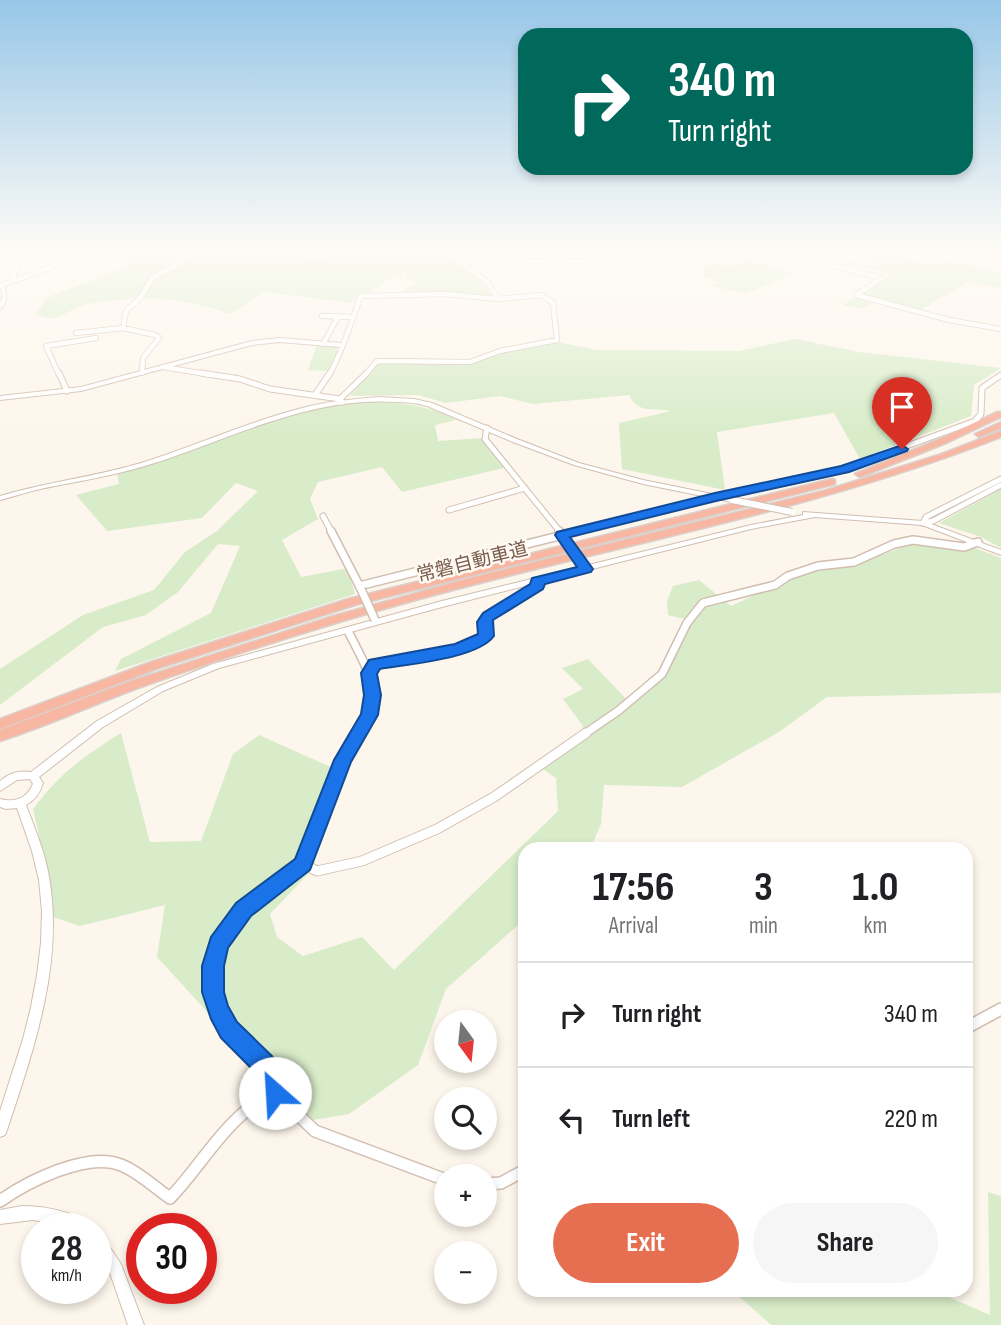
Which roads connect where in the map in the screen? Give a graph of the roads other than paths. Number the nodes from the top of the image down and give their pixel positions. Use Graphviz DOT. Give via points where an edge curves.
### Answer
graph roads {
  1 [pos="126,312"];
  2 [pos="354,312"];
  3 [pos="554,312"];
  4 [pos="918,312"];
  5 [pos="321,316"];
  6 [pos="338,317"];
  7 [pos="352,317"];
  8 [pos="123,328"];
  9 [pos="1001,329"];
  10 [pos="76,333"];
  11 [pos="96,338"];
  12 [pos="323,344"];
  13 [pos="341,345"];
  14 [pos="163,367"];
  15 [pos="142,373"];
  16 [pos="1001,375"];
  17 [pos="67,391"];
  18 [pos="315,395"];
  19 [pos="0,398"];
  20 [pos="341,400"];
  21 [pos="487,428"];
  22 [pos="1000,428"];
  23 [pos="1001,479"];
  24 [pos="1001,485"];
  25 [pos="525,488"];
  26 [pos="715,497"];
  27 [pos="0,498"];
  28 [pos="449,510"];
  29 [pos="323,516"];
  30 [pos="812,516"];
  31 [pos="923,523"];
  32 [pos="563,536"];
  33 [pos="978,542"];
  34 [pos="1001,553"];
  35 [pos="584,567"];
  36 [pos="537,581"];
  37 [pos="360,588"];
  38 [pos="376,622"];
  39 [pos="348,631"];
  40 [pos="154,671"];
  41 [pos="369,673"];
  42 [pos="0,724"];
  43 [pos="0,736"];
  44 [pos="33,776"];
  45 [pos="2,780"];
  46 [pos="0,803"];
  47 [pos="20,803"];
  48 [pos="303,864"];
  49 [pos="1001,1009"];
  50 [pos="973,1024"];
  51 [pos="275,1093"];
  52 [pos="0,1130"];
  53 [pos="518,1174"];
  54 [pos="434,1176"];
  55 [pos="497,1183"];
  56 [pos="0,1201"];
  57 [pos="44,1213"];
  58 [pos="0,1217"];
  59 [pos="112,1263"];
  60 [pos="136,1325"];
  1 -- 8 [label="street"];
  2 -- 7 [label="street"];
  3 -- 20 [label="street" via="557,340 470,362 377,361"];
  4 -- 9 [label="street"];
  5 -- 6 [label="street"];
  6 -- 7 [label="street"];
  6 -- 12 [label="street"];
  7 -- 13 [label="street"];
  8 -- 10 [label="street"];
  8 -- 15 [label="street" via="159,338 145,352"];
  11 -- 17 [label="street" via="46,346"];
  12 -- 13 [label="street"];
  12 -- 14 [label="street" via="252,343"];
  13 -- 18 [label="street" via="340,358"];
  14 -- 15 [label="street"];
  14 -- 18 [label="street"];
  15 -- 17 [label="street"];
  16 -- 26 [label="street" via="982,388 981,414 975,421 844,469"];
  17 -- 19 [label="street"];
  18 -- 20 [label="street"];
  20 -- 21 [label="street" via="416,401"];
  20 -- 27 [label="street" via="245,426 144,464"];
  21 -- 25 [label="street" via="485,439"];
  21 -- 26 [label="street" via="562,459"];
  22 -- 40 [label="highway, 常磐自動車道" via="860,474 404,588"];
  22 -- 40 [label="highway, 常磐自動車道" via="905,469 813,496 436,590"];
  23 -- 31 [label="street" via="926,517"];
  24 -- 31 [label="street"];
  25 -- 28 [label="street"];
  25 -- 32 [label="street"];
  26 -- 30 [label="street, bridge"];
  26 -- 32 [label="street"];
  29 -- 37 [label="street"];
  30 -- 31 [label="street"];
  30 -- 35 [label="street"];
  31 -- 33 [label="street"];
  32 -- 35 [label="street, bridge"];
  32 -- 37 [label="street"];
  33 -- 34 [label="street"];
  33 -- 48 [label="street" via="964,547 903,542 854,562 818,566 775,585 703,604 687,623 662,674 618,711 494,797 437,829 362,861 317,871"];
  35 -- 36 [label="street"];
  36 -- 38 [label="street"];
  36 -- 41 [label="street" via="537,586 488,617 486,636 477,642 375,664"];
  37 -- 38 [label="street, bridge"];
  38 -- 39 [label="street"];
  39 -- 41 [label="street"];
  39 -- 44 [label="street" via="216,666 160,689 100,724"];
  40 -- 42 [label="highway, 常磐自動車道"];
  40 -- 43 [label="highway, 常磐自動車道"];
  41 -- 48 [label="street" via="370,715 343,760"];
  44 -- 45 [label="street"];
  44 -- 47 [label="street" via="38,783 35,792"];
  46 -- 47 [label="street"];
  47 -- 52 [label="street" via="44,880 47,932 38,1000"];
  48 -- 51 [label="street" via="243,909 219,944 213,966 219,1011 229,1030 265,1065"];
  49 -- 50 [label="street"];
  51 -- 54 [label="street" via="315,1131"];
  51 -- 56 [label="street" via="255,1102 237,1119 170,1198 117,1164 96,1162 67,1168"];
  53 -- 55 [label="street"];
  57 -- 58 [label="street" via="22,1211"];
  59 -- 60 [label="street"];
}
